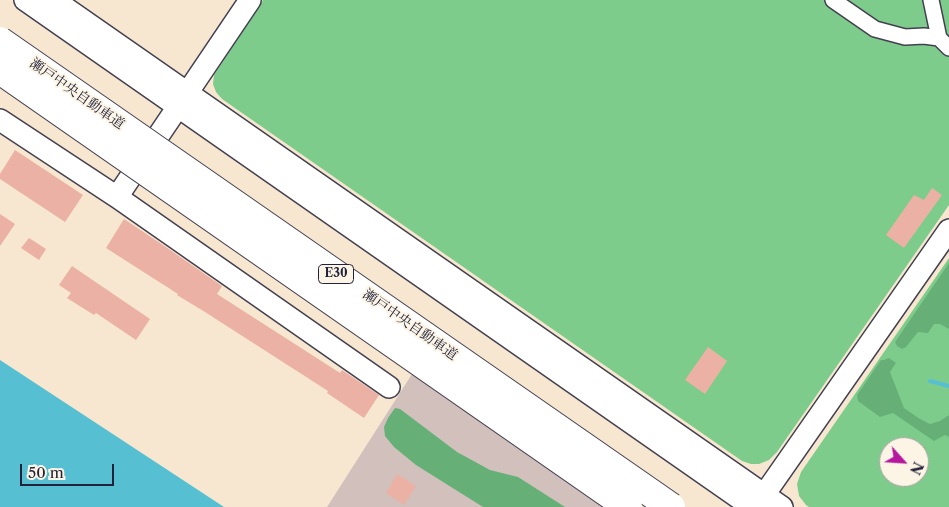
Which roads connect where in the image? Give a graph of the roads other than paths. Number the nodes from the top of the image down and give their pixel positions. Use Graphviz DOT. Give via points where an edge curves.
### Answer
graph roads {
  1 [pos="25,0"];
  2 [pos="54,0"];
  3 [pos="250,0"];
  4 [pos="832,0"];
  5 [pos="931,0"];
  6 [pos="0,41"];
  7 [pos="944,43"];
  8 [pos="0,70"];
  9 [pos="182,100"];
  10 [pos="0,120"];
  11 [pos="117,198"];
  12 [pos="949,230"];
  13 [pos="390,387"];
  14 [pos="757,503"];
  15 [pos="628,507"];
  16 [pos="671,507"];
  17 [pos="782,507"];
  1 -- 9 [label="street"];
  2 -- 9 [label="street"];
  3 -- 9 [label="street"];
  4 -- 7 [label="street" via="875,30 924,36"];
  5 -- 7 [label="street"];
  6 -- 16 [label="highway, 瀬戸中央自動車道 / E30, bridge"];
  8 -- 15 [label="highway, 瀬戸中央自動車道 / E30, bridge"];
  9 -- 11 [label="street"];
  9 -- 14 [label="street"];
  10 -- 11 [label="street"];
  11 -- 13 [label="street"];
  12 -- 14 [label="street"];
  14 -- 17 [label="street"];
}
